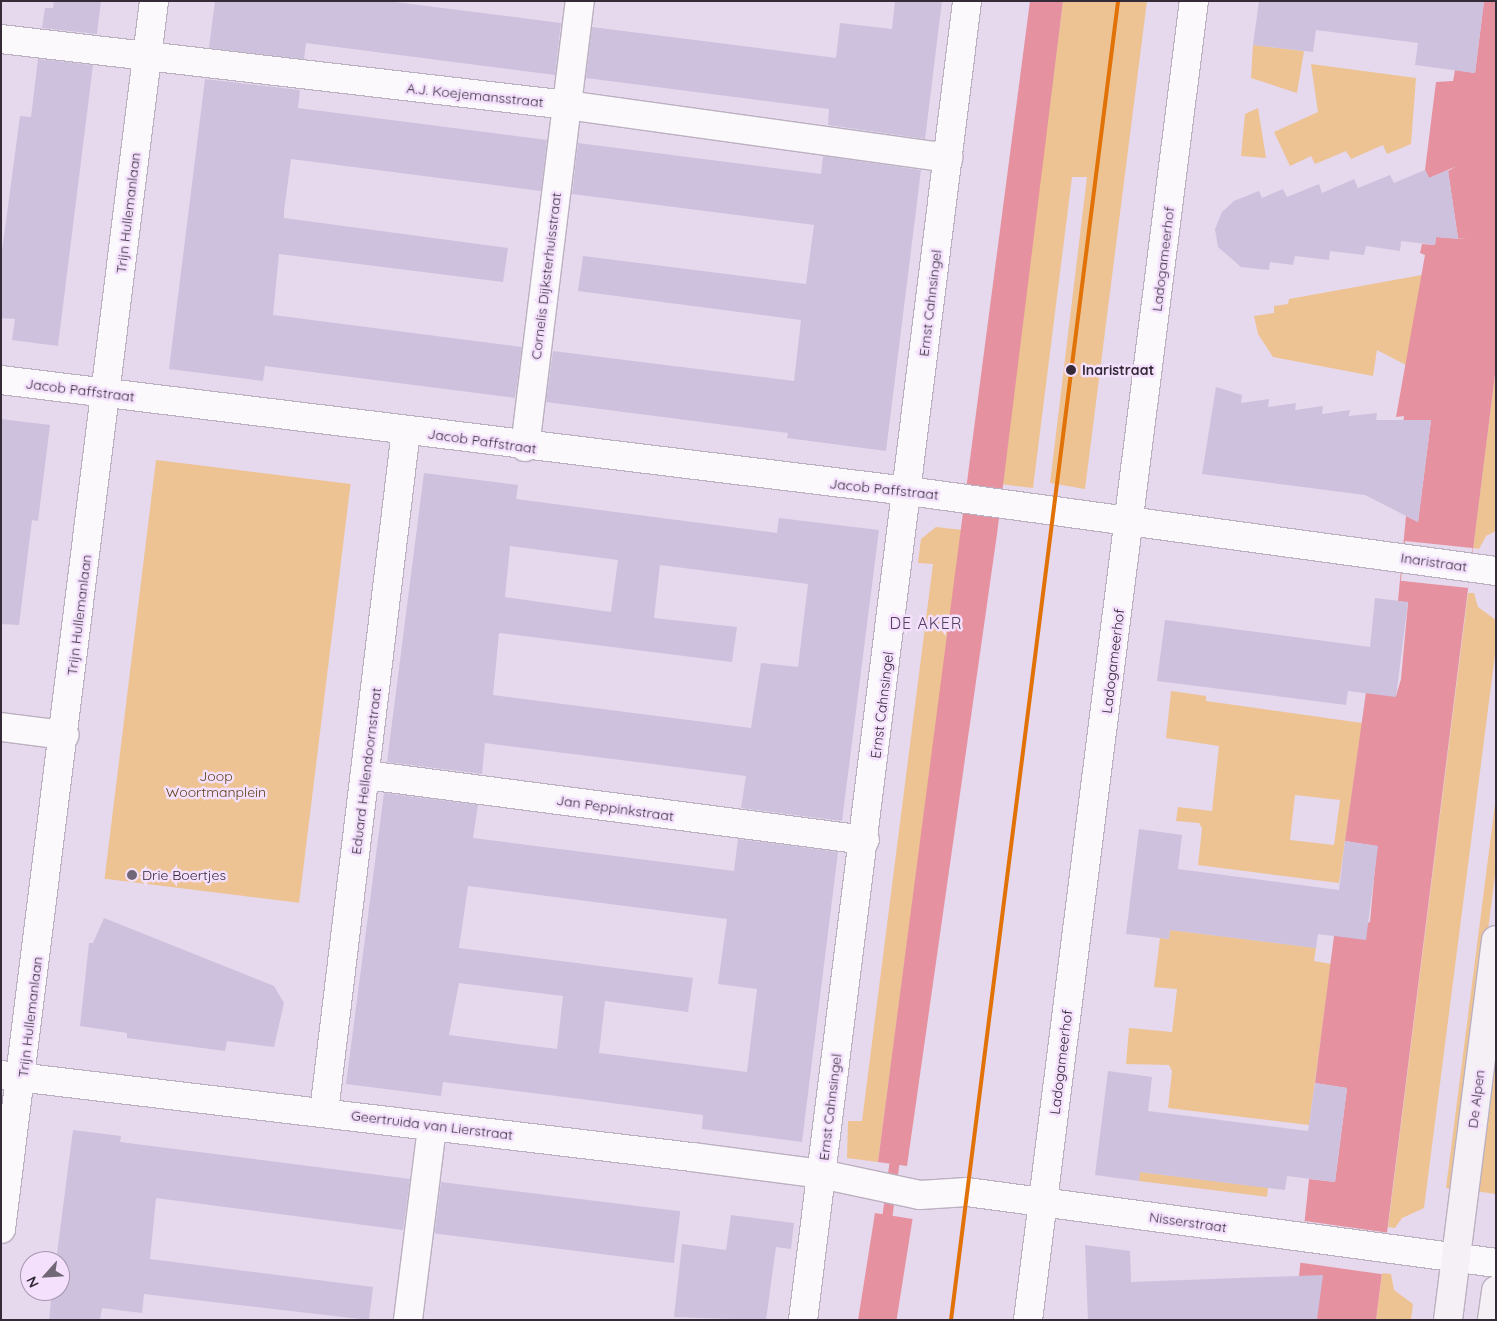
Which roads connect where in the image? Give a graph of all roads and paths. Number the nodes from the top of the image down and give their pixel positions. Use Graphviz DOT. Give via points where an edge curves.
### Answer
graph roads {
  1 [pos="154,1"];
  2 [pos="967,1"];
  3 [pos="1194,1"];
  4 [pos="579,9"];
  5 [pos="1,39"];
  6 [pos="146,58"];
  7 [pos="568,105"];
  8 [pos="948,158"];
  9 [pos="1,380"];
  10 [pos="106,393"];
  11 [pos="406,430"];
  12 [pos="525,447"];
  13 [pos="908,491"];
  14 [pos="1015,506"];
  15 [pos="1130,522"];
  16 [pos="1485,569"];
  17 [pos="1,727"];
  18 [pos="64,735"];
  19 [pos="366,775"];
  20 [pos="865,840"];
  21 [pos="1496,940"];
  22 [pos="12,1076"];
  23 [pos="324,1112"];
  24 [pos="432,1126"];
  25 [pos="821,1174"];
  26 [pos="920,1195"];
  27 [pos="1043,1202"];
  28 [pos="1,1229"];
  29 [pos="1456,1259"];
  30 [pos="1496,1263"];
  31 [pos="1496,1290"];
  32 [pos="408,1320"];
  33 [pos="803,1320"];
  34 [pos="1028,1320"];
  35 [pos="1448,1320"];
  36 [pos="1492,1320"];
  1 -- 6 [label="street, Trijn Hullemanlaan"];
  2 -- 8 [label="street, Ernst Cahnsingel"];
  3 -- 15 [label="street, Ladogameerhof"];
  4 -- 7 [label="street, Cornelis Dijksterhuisstraat"];
  5 -- 6 [label="street, A.J. Koejemansstraat"];
  6 -- 7 [label="street, A.J. Koejemansstraat"];
  6 -- 10 [label="street, Trijn Hullemanlaan"];
  7 -- 8 [label="street, A.J. Koejemansstraat"];
  7 -- 12 [label="street, Cornelis Dijksterhuisstraat"];
  8 -- 13 [label="street, Ernst Cahnsingel"];
  9 -- 10 [label="street, Jacob Paffstraat"];
  10 -- 11 [label="street, Jacob Paffstraat"];
  10 -- 18 [label="street, Trijn Hullemanlaan"];
  11 -- 12 [label="street, Jacob Paffstraat"];
  11 -- 19 [label="street, Eduard Hellendoornstraat"];
  12 -- 13 [label="street, Jacob Paffstraat"];
  13 -- 14 [label="street, Jacob Paffstraat"];
  13 -- 20 [label="street, Ernst Cahnsingel"];
  14 -- 15 [label="street, Inaristraat"];
  15 -- 16 [label="street, Inaristraat"];
  15 -- 27 [label="street, Ladogameerhof"];
  17 -- 18 [label="street"];
  18 -- 22 [label="street, Trijn Hullemanlaan"];
  19 -- 20 [label="street, Jan Peppinkstraat"];
  19 -- 23 [label="street, Eduard Hellendoornstraat"];
  20 -- 25 [label="street, Ernst Cahnsingel"];
  21 -- 29 [label="main road, De Alpen"];
  22 -- 23 [label="street, Geertruida van Lierstraat"];
  22 -- 28 [label="street, Trijn Hullemanlaan"];
  23 -- 24 [label="street, Geertruida van Lierstraat"];
  24 -- 25 [label="street, Geertruida van Lierstraat"];
  24 -- 32 [label="street"];
  25 -- 26 [label="street, Geertruida van Lierstraat" via="861,1186"];
  25 -- 33 [label="street, Ernst Cahnsingel"];
  26 -- 27 [label="street, Nisserstraat" via="967,1192"];
  27 -- 29 [label="street, Nisserstraat"];
  27 -- 34 [label="street, Ladogameerhof"];
  29 -- 30 [label="street"];
  29 -- 35 [label="main road, De Alpen"];
  31 -- 36 [label="main road"];
}
